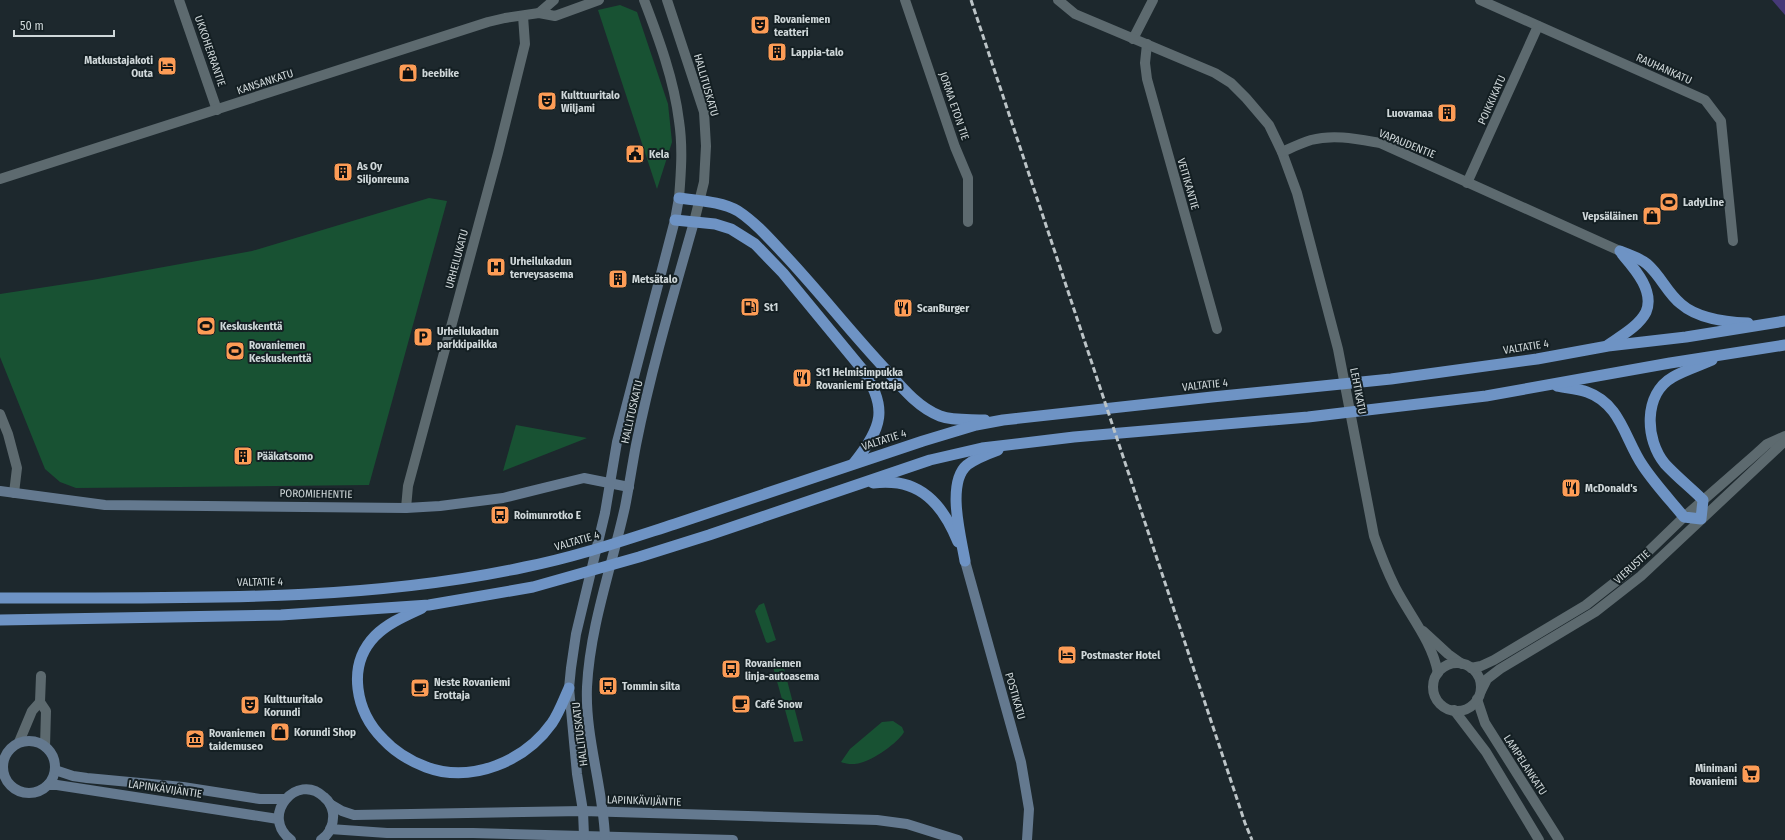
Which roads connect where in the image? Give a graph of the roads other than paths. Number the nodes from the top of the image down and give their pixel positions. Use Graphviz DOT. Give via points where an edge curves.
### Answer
graph roads {
  1 [pos="180,0"];
  2 [pos="554,0"];
  3 [pos="599,0"];
  4 [pos="644,0"];
  5 [pos="667,0"];
  6 [pos="906,0"];
  7 [pos="1058,0"];
  8 [pos="1153,0"];
  9 [pos="1480,0"];
  10 [pos="539,13"];
  11 [pos="523,16"];
  12 [pos="1538,26"];
  13 [pos="1133,39"];
  14 [pos="1147,44"];
  15 [pos="217,110"];
  16 [pos="1282,152"];
  17 [pos="0,179"];
  18 [pos="1467,183"];
  19 [pos="679,198"];
  20 [pos="698,201"];
  21 [pos="675,220"];
  22 [pos="694,222"];
  23 [pos="968,222"];
  24 [pos="1733,241"];
  25 [pos="1620,251"];
  26 [pos="1785,321"];
  27 [pos="1768,324"];
  28 [pos="1217,329"];
  29 [pos="1785,344"];
  30 [pos="1608,346"];
  31 [pos="1725,354"];
  32 [pos="1549,385"];
  33 [pos="0,414"];
  34 [pos="1003,420"];
  35 [pos="1785,436"];
  36 [pos="1785,441"];
  37 [pos="1010,445"];
  38 [pos="854,464"];
  39 [pos="864,483"];
  40 [pos="610,484"];
  41 [pos="629,487"];
  42 [pos="0,491"];
  43 [pos="14,493"];
  44 [pos="1703,500"];
  45 [pos="406,508"];
  46 [pos="1684,517"];
  47 [pos="1701,519"];
  48 [pos="965,561"];
  49 [pos="0,598"];
  50 [pos="429,605"];
  51 [pos="0,620"];
  52 [pos="1421,628"];
  53 [pos="1462,664"];
  54 [pos="1471,668"];
  55 [pos="1438,673"];
  56 [pos="41,676"];
  57 [pos="569,688"];
  58 [pos="1479,695"];
  59 [pos="40,702"];
  60 [pos="1454,710"];
  61 [pos="19,742"];
  62 [pos="45,746"];
  63 [pos="2,763"];
  64 [pos="55,770"];
  65 [pos="48,785"];
  66 [pos="0,786"];
  67 [pos="11,786"];
  68 [pos="285,799"];
  69 [pos="330,804"];
  70 [pos="584,811"];
  71 [pos="604,812"];
  72 [pos="278,819"];
  73 [pos="330,829"];
  74 [pos="584,836"];
  75 [pos="605,837"];
  76 [pos="291,840"];
  77 [pos="321,840"];
  78 [pos="733,840"];
  79 [pos="958,840"];
  80 [pos="1027,840"];
  81 [pos="1539,840"];
  82 [pos="1559,840"];
  1 -- 15 [label="street, UKKOHERRANTIE"];
  2 -- 10 [label="street"];
  3 -- 10 [label="street, KANSANKATU" via="555,16"];
  4 -- 19 [label="street, HALLITUSKATU" via="672,84 678,115 681,141"];
  5 -- 20 [label="street, HALLITUSKATU" via="704,112 704,182"];
  6 -- 23 [label="street, JORMA ETON TIE" via="955,147 968,178"];
  7 -- 13 [label="street" via="1074,14"];
  8 -- 13 [label="street"];
  9 -- 12 [label="street, RAUHANKATU"];
  10 -- 11 [label="street, KANSANKATU"];
  11 -- 15 [label="street, KANSANKATU" via="488,22"];
  11 -- 45 [label="street, URHEILUKATU" via="525,44 408,486"];
  12 -- 18 [label="street, POIKKIKATU"];
  12 -- 24 [label="street, RAUHANKATU" via="1705,100 1721,121"];
  13 -- 14 [label="street"];
  14 -- 16 [label="street" via="1215,73 1231,84 1269,125"];
  14 -- 28 [label="street, VEITIKANTIE" via="1146,79"];
  15 -- 17 [label="street, KANSANKATU"];
  16 -- 18 [label="street, VAPAUDENTIE" via="1311,140 1326,138 1344,137 1380,143"];
  16 -- 52 [label="street, LEHTIKATU" via="1296,193 1338,349 1374,536 1395,587"];
  18 -- 25 [label="street, VAPAUDENTIE"];
  19 -- 20 [label="highway"];
  19 -- 21 [label="main road, HALLITUSKATU"];
  20 -- 22 [label="street, HALLITUSKATU"];
  20 -- 34 [label="highway" via="719,204 737,211 762,231 874,357 922,405 950,418"];
  21 -- 22 [label="highway"];
  21 -- 40 [label="main road, HALLITUSKATU" via="617,442"];
  22 -- 38 [label="highway" via="731,229 755,244 783,273 867,375 876,395 879,417 870,444"];
  22 -- 41 [label="main road, HALLITUSKATU" via="662,334 636,445"];
  25 -- 27 [label="highway" via="1646,264 1672,296 1690,310 1737,323"];
  25 -- 30 [label="highway" via="1639,275 1648,301 1646,311 1632,327"];
  26 -- 27 [label="highway, VALTATIE 4"];
  27 -- 30 [label="highway, VALTATIE 4"];
  29 -- 31 [label="highway"];
  30 -- 34 [label="highway, VALTATIE 4" via="1538,359 1391,379"];
  31 -- 32 [label="highway"];
  31 -- 44 [label="highway" via="1672,378 1656,395 1650,413 1652,436 1657,451 1665,463"];
  32 -- 37 [label="highway" via="1399,407"];
  32 -- 46 [label="highway" via="1588,392 1608,404 1620,420 1634,452 1644,467"];
  33 -- 43 [label="street" via="17,468"];
  34 -- 38 [label="highway, VALTATIE 4" via="976,425"];
  35 -- 44 [label="street, VIERUSTIE" via="1767,444"];
  36 -- 47 [label="street, VIERUSTIE"];
  37 -- 39 [label="highway" via="982,448 930,460"];
  37 -- 48 [label="highway" via="966,465 960,475 956,503"];
  38 -- 49 [label="highway, VALTATIE 4" via="576,556 475,577 324,594"];
  39 -- 48 [label="highway" via="899,483 926,495 943,512"];
  39 -- 50 [label="highway" via="639,557 533,586"];
  40 -- 41 [label="main road, POROMIEHENTIE"];
  40 -- 45 [label="main road, POROMIEHENTIE" via="584,478 502,498"];
  40 -- 57 [label="main road, HALLITUSKATU" via="576,634"];
  41 -- 71 [label="main road, HALLITUSKATU" via="595,630 587,687 588,714"];
  42 -- 43 [label="main road, POROMIEHENTIE"];
  43 -- 45 [label="main road, POROMIEHENTIE" via="104,505"];
  44 -- 46 [label="street, VIERUSTIE"];
  44 -- 47 [label="highway"];
  46 -- 47 [label="highway"];
  46 -- 54 [label="street, VIERUSTIE" via="1623,576 1586,605 1494,660"];
  47 -- 58 [label="street, VIERUSTIE" via="1620,594 1571,628 1487,679"];
  48 -- 80 [label="main road, POSTIKATU" via="1021,762 1029,809"];
  50 -- 51 [label="highway" via="281,615"];
  50 -- 57 [label="highway" via="391,623 378,633 362,656 357,672 357,689 371,723 382,739 402,755 428,768 448,771 483,770 496,766 513,759 532,746 553,722"];
  52 -- 53 [label="street, LEHTIKATU"];
  52 -- 55 [label="street, LEHTIKATU"];
  53 -- 54 [label="street"];
  53 -- 55 [label="street" via="1446,666"];
  54 -- 58 [label="street" via="1480,680"];
  55 -- 60 [label="street" via="1434,685 1435,695 1441,704"];
  56 -- 59 [label="street"];
  57 -- 70 [label="main road, HALLITUSKATU"];
  58 -- 60 [label="street" via="1468,708"];
  58 -- 82 [label="street, LAMPELANKATU" via="1485,723"];
  59 -- 61 [label="street" via="32,711"];
  59 -- 62 [label="street" via="46,711"];
  60 -- 81 [label="street" via="1486,752"];
  61 -- 62 [label="main road" via="32,741"];
  61 -- 63 [label="main road" via="8,750"];
  62 -- 64 [label="main road" via="54,757"];
  63 -- 67 [label="main road" via="4,775"];
  64 -- 65 [label="main road"];
  64 -- 68 [label="main road, LAPINKÄVIJÄNTIE" via="87,778 183,787 260,799"];
  65 -- 67 [label="main road" via="36,792 28,793"];
  65 -- 72 [label="main road, LAPINKÄVIJÄNTIE"];
  66 -- 67 [label="main road"];
  68 -- 69 [label="main road, LAPINKÄVIJÄNTIE" via="300,790 310,790 322,794"];
  68 -- 72 [label="main road"];
  69 -- 70 [label="main road, LAPINKÄVIJÄNTIE" via="354,815"];
  69 -- 73 [label="main road" via="333,816"];
  70 -- 71 [label="main road, LAPINKÄVIJÄNTIE"];
  70 -- 74 [label="main road, HALLITUSKATU"];
  71 -- 75 [label="main road, HALLITUSKATU"];
  71 -- 79 [label="main road, LAPINKÄVIJÄNTIE" via="877,820 907,824"];
  72 -- 76 [label="main road" via="284,834"];
  73 -- 74 [label="main road" via="387,833"];
  73 -- 77 [label="main road"];
  74 -- 75 [label="main road"];
  75 -- 78 [label="main road"];
}
